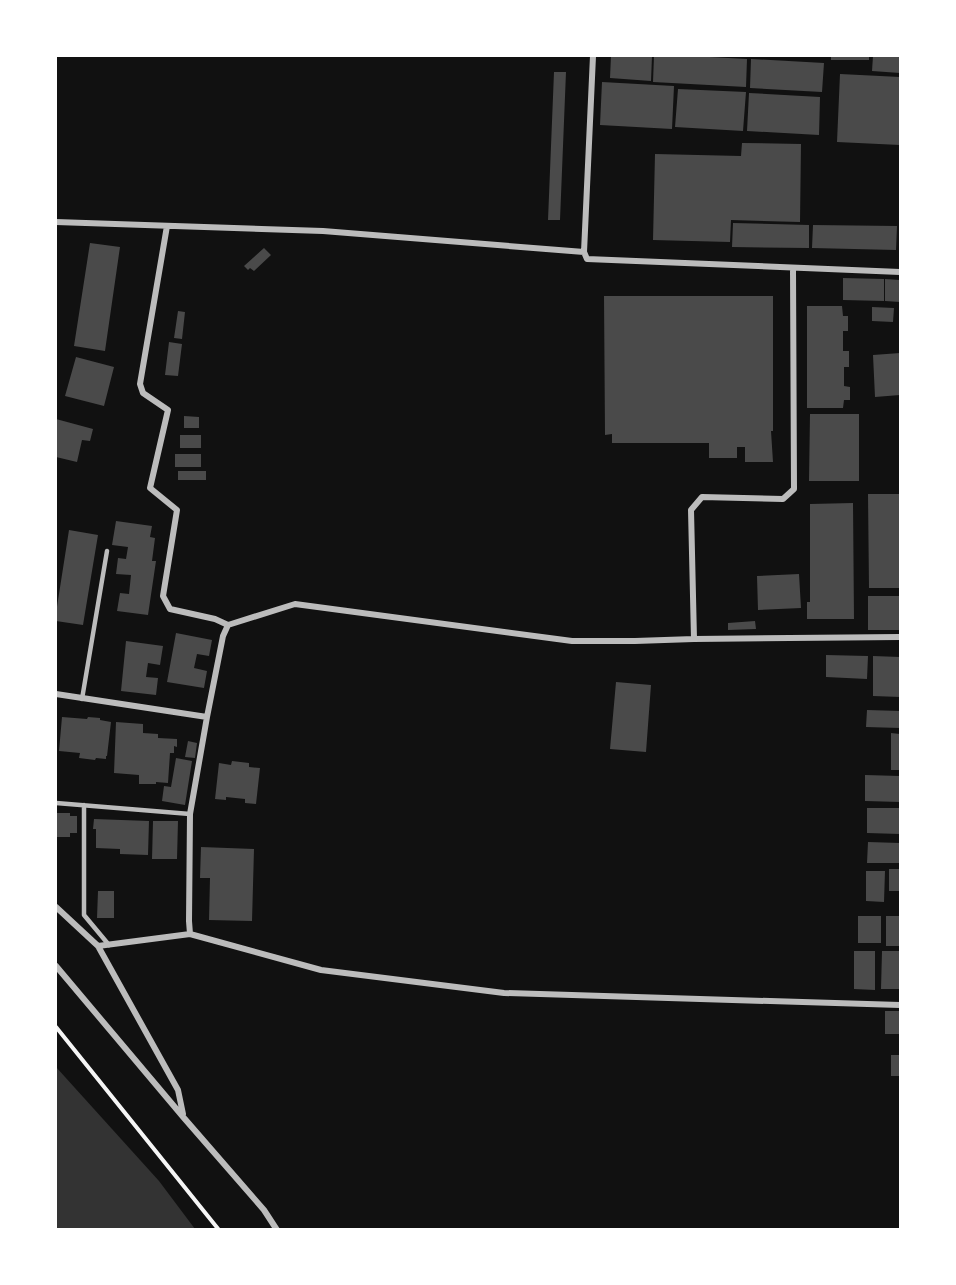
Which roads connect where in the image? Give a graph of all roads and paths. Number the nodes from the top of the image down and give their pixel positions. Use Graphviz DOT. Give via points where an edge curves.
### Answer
graph roads {
  1 [pos="593,56"];
  2 [pos="56,222"];
  3 [pos="167,226"];
  4 [pos="584,252"];
  5 [pos="793,268"];
  6 [pos="900,272"];
  7 [pos="106,551"];
  8 [pos="228,625"];
  9 [pos="900,637"];
  10 [pos="694,639"];
  11 [pos="56,694"];
  12 [pos="82,699"];
  13 [pos="207,717"];
  14 [pos="56,803"];
  15 [pos="84,805"];
  16 [pos="190,814"];
  17 [pos="56,907"];
  18 [pos="190,934"];
  19 [pos="108,945"];
  20 [pos="98,946"];
  21 [pos="56,966"];
  22 [pos="900,1005"];
  23 [pos="56,1027"];
  24 [pos="184,1118"];
  25 [pos="219,1230"];
  26 [pos="277,1230"];
  1 -- 4 [label="street"];
  2 -- 3 [label="street"];
  3 -- 4 [label="street" via="323,231"];
  3 -- 8 [label="street" via="140,384 143,393 168,410 150,488 177,510 163,596 170,609"];
  4 -- 5 [label="street" via="587,260"];
  5 -- 6 [label="street"];
  5 -- 10 [label="street" via="794,489 783,499 702,497 691,510"];
  7 -- 12 [label="lane"];
  8 -- 10 [label="street" via="295,604 572,641"];
  8 -- 13 [label="street"];
  9 -- 10 [label="street"];
  11 -- 12 [label="street"];
  12 -- 13 [label="street"];
  13 -- 16 [label="street"];
  14 -- 15 [label="lane"];
  15 -- 16 [label="lane"];
  15 -- 19 [label="lane" via="84,915"];
  16 -- 18 [label="street"];
  17 -- 20 [label="street"];
  18 -- 19 [label="street"];
  18 -- 22 [label="street" via="321,970 504,993"];
  19 -- 20 [label="street"];
  20 -- 24 [label="street" via="178,1090"];
  21 -- 24 [label="street"];
  23 -- 25 [label="path"];
  24 -- 26 [label="street"];
}
